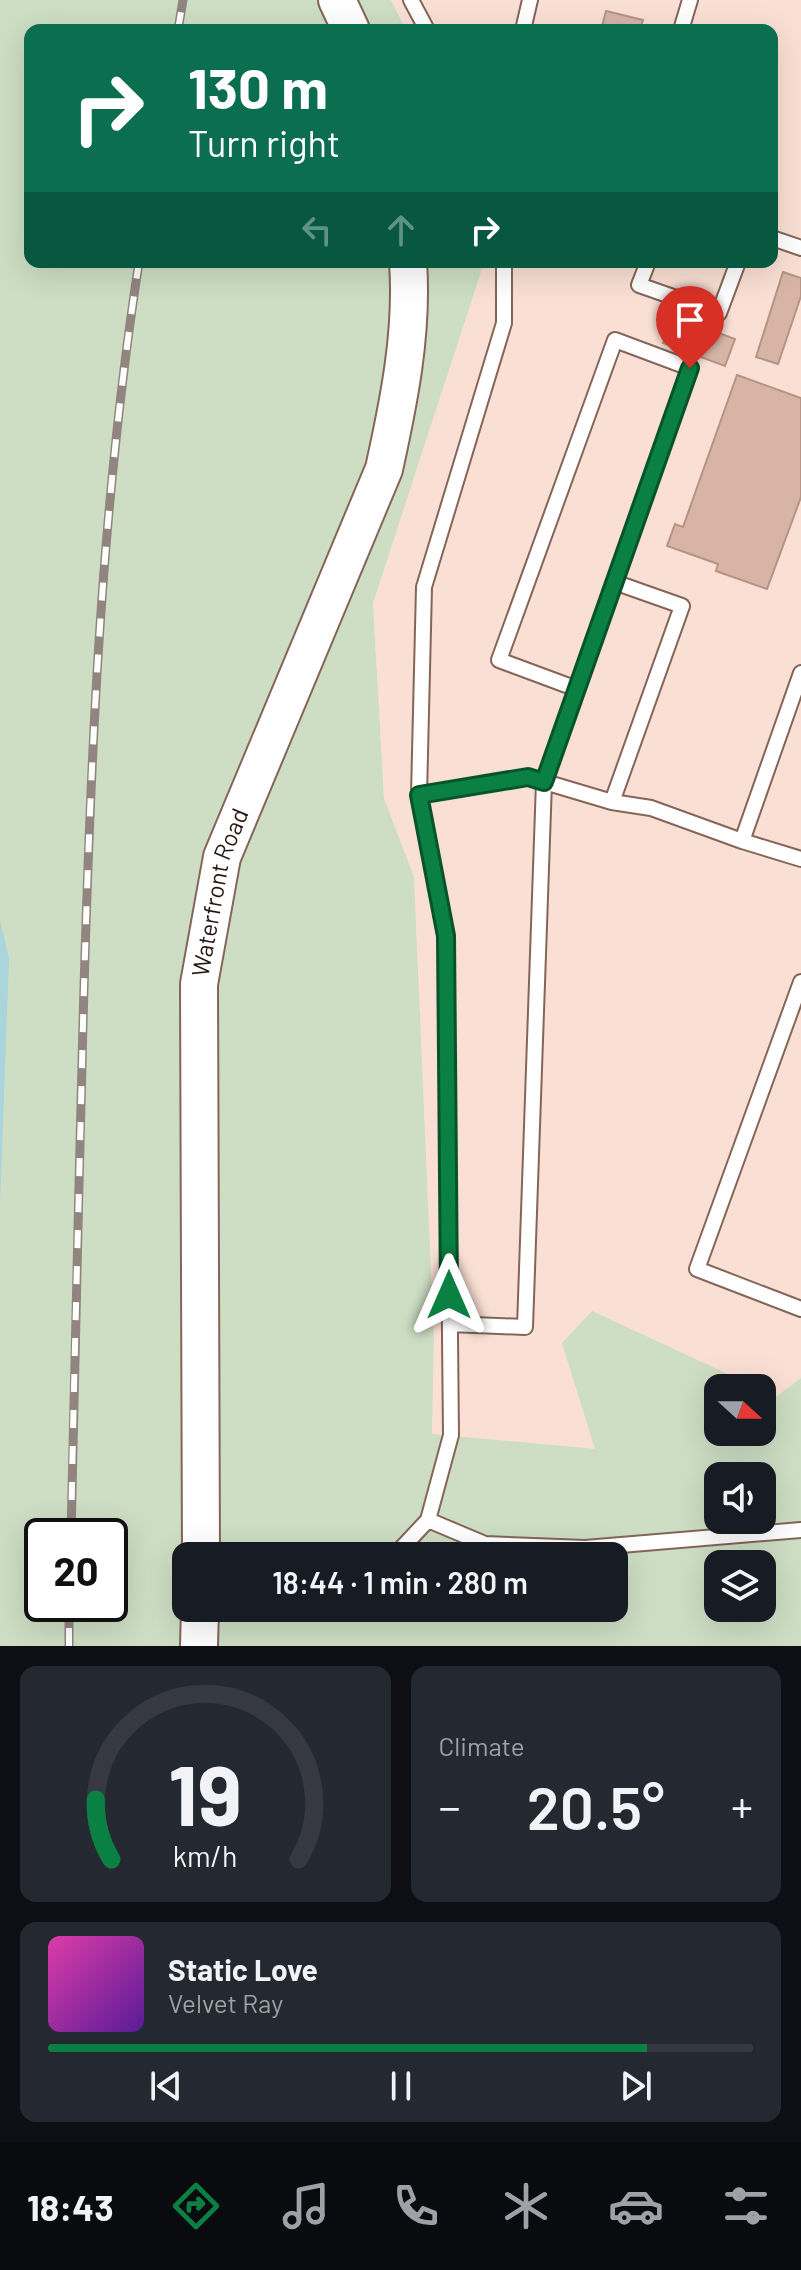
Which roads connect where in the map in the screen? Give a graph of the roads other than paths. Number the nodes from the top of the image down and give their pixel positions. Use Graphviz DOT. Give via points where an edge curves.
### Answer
graph roads {
  1 [pos="337,0"];
  2 [pos="411,0"];
  3 [pos="530,0"];
  4 [pos="690,0"];
  5 [pos="348,24"];
  6 [pos="424,24"];
  7 [pos="524,24"];
  8 [pos="683,24"];
  9 [pos="778,240"];
  10 [pos="801,248"];
  11 [pos="408,268"];
  12 [pos="504,268"];
  13 [pos="646,268"];
  14 [pos="736,268"];
  15 [pos="614,582"];
  16 [pos="801,673"];
  17 [pos="577,689"];
  18 [pos="544,782"];
  19 [pos="419,795"];
  20 [pos="612,802"];
  21 [pos="742,841"];
  22 [pos="801,859"];
  23 [pos="801,982"];
  24 [pos="801,1309"];
  25 [pos="450,1324"];
  26 [pos="428,1520"];
  27 [pos="801,1530"];
  28 [pos="201,1542"];
  29 [pos="407,1542"];
  30 [pos="200,1622"];
  31 [pos="199,1646"];
  1 -- 5 [label="street"];
  2 -- 6 [label="lane"];
  3 -- 7 [label="lane"];
  4 -- 8 [label="lane"];
  9 -- 10 [label="lane"];
  11 -- 28 [label="street, Waterfront Road" via="406,344 384,469 222,857 199,984"];
  12 -- 19 [label="lane" via="504,323 424,587"];
  13 -- 14 [label="lane" via="639,285 719,313"];
  15 -- 17 [label="lane"];
  15 -- 17 [label="lane" via="690,368 615,340 499,660"];
  15 -- 20 [label="lane" via="682,606"];
  16 -- 21 [label="lane"];
  17 -- 18 [label="lane"];
  18 -- 19 [label="lane" via="528,777"];
  18 -- 20 [label="lane"];
  18 -- 25 [label="lane" via="525,1327"];
  19 -- 25 [label="lane" via="446,936"];
  20 -- 21 [label="lane" via="651,808"];
  21 -- 22 [label="lane"];
  23 -- 24 [label="lane" via="697,1269"];
  25 -- 26 [label="lane" via="451,1435"];
  26 -- 27 [label="lane" via="485,1544 585,1548"];
  26 -- 29 [label="lane"];
  30 -- 31 [label="street"];
}
